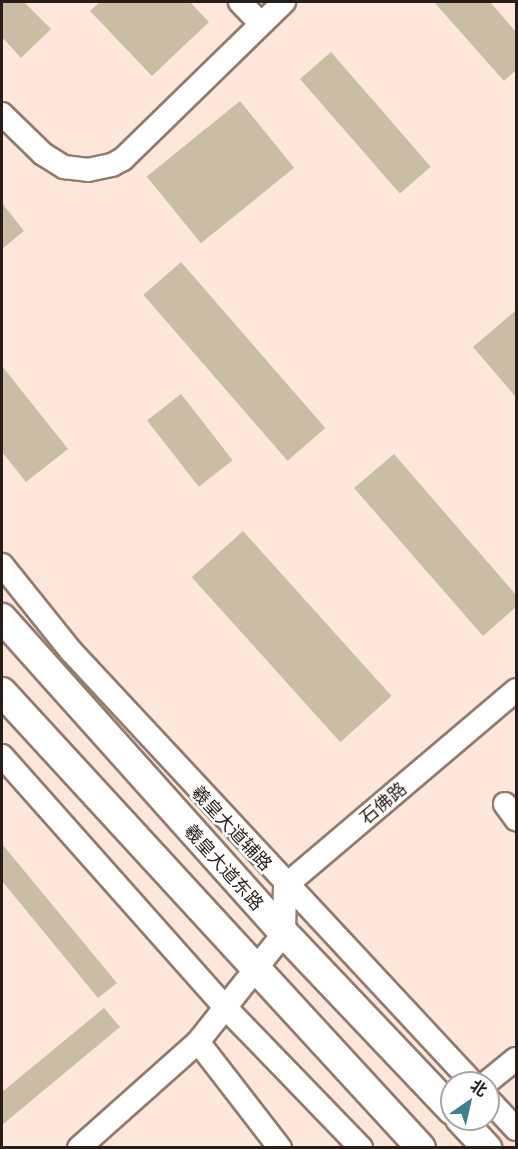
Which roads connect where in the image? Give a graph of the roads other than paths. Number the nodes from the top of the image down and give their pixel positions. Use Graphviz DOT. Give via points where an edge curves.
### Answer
graph roads {
  1 [pos="240,2"];
  2 [pos="284,2"];
  3 [pos="261,24"];
  4 [pos="2,114"];
  5 [pos="2,565"];
  6 [pos="2,618"];
  7 [pos="516,690"];
  8 [pos="2,692"];
  9 [pos="2,756"];
  10 [pos="285,886"];
  11 [pos="284,933"];
  12 [pos="255,970"];
  13 [pos="225,1007"];
  14 [pos="198,1042"];
  15 [pos="516,1059"];
  16 [pos="462,1071"];
  17 [pos="500,1072"];
  18 [pos="440,1097"];
  19 [pos="500,1112"];
  20 [pos="516,1129"];
  21 [pos="471,1131"];
  22 [pos="80,1148"];
  23 [pos="280,1148"];
  24 [pos="361,1148"];
  25 [pos="421,1148"];
  26 [pos="487,1148"];
  1 -- 3 [label="street"];
  2 -- 3 [label="street"];
  3 -- 4 [label="street" via="123,159 112,165 88,170 64,167 43,154"];
  5 -- 10 [label="street, 羲皇大道辅路" via="70,651"];
  6 -- 11 [label="main road, 羲皇大道东路"];
  7 -- 10 [label="street, 石佛路"];
  8 -- 12 [label="main road"];
  9 -- 13 [label="street"];
  10 -- 11 [label="street"];
  10 -- 16 [label="street, 羲皇大道辅路"];
  11 -- 12 [label="street"];
  11 -- 18 [label="main road, 羲皇大道东路"];
  12 -- 13 [label="street"];
  12 -- 25 [label="main road"];
  13 -- 14 [label="street"];
  13 -- 24 [label="street"];
  14 -- 22 [label="street"];
  14 -- 23 [label="street"];
  15 -- 17 [label="street"];
  19 -- 20 [label="street"];
  21 -- 26 [label="main road"];
}
